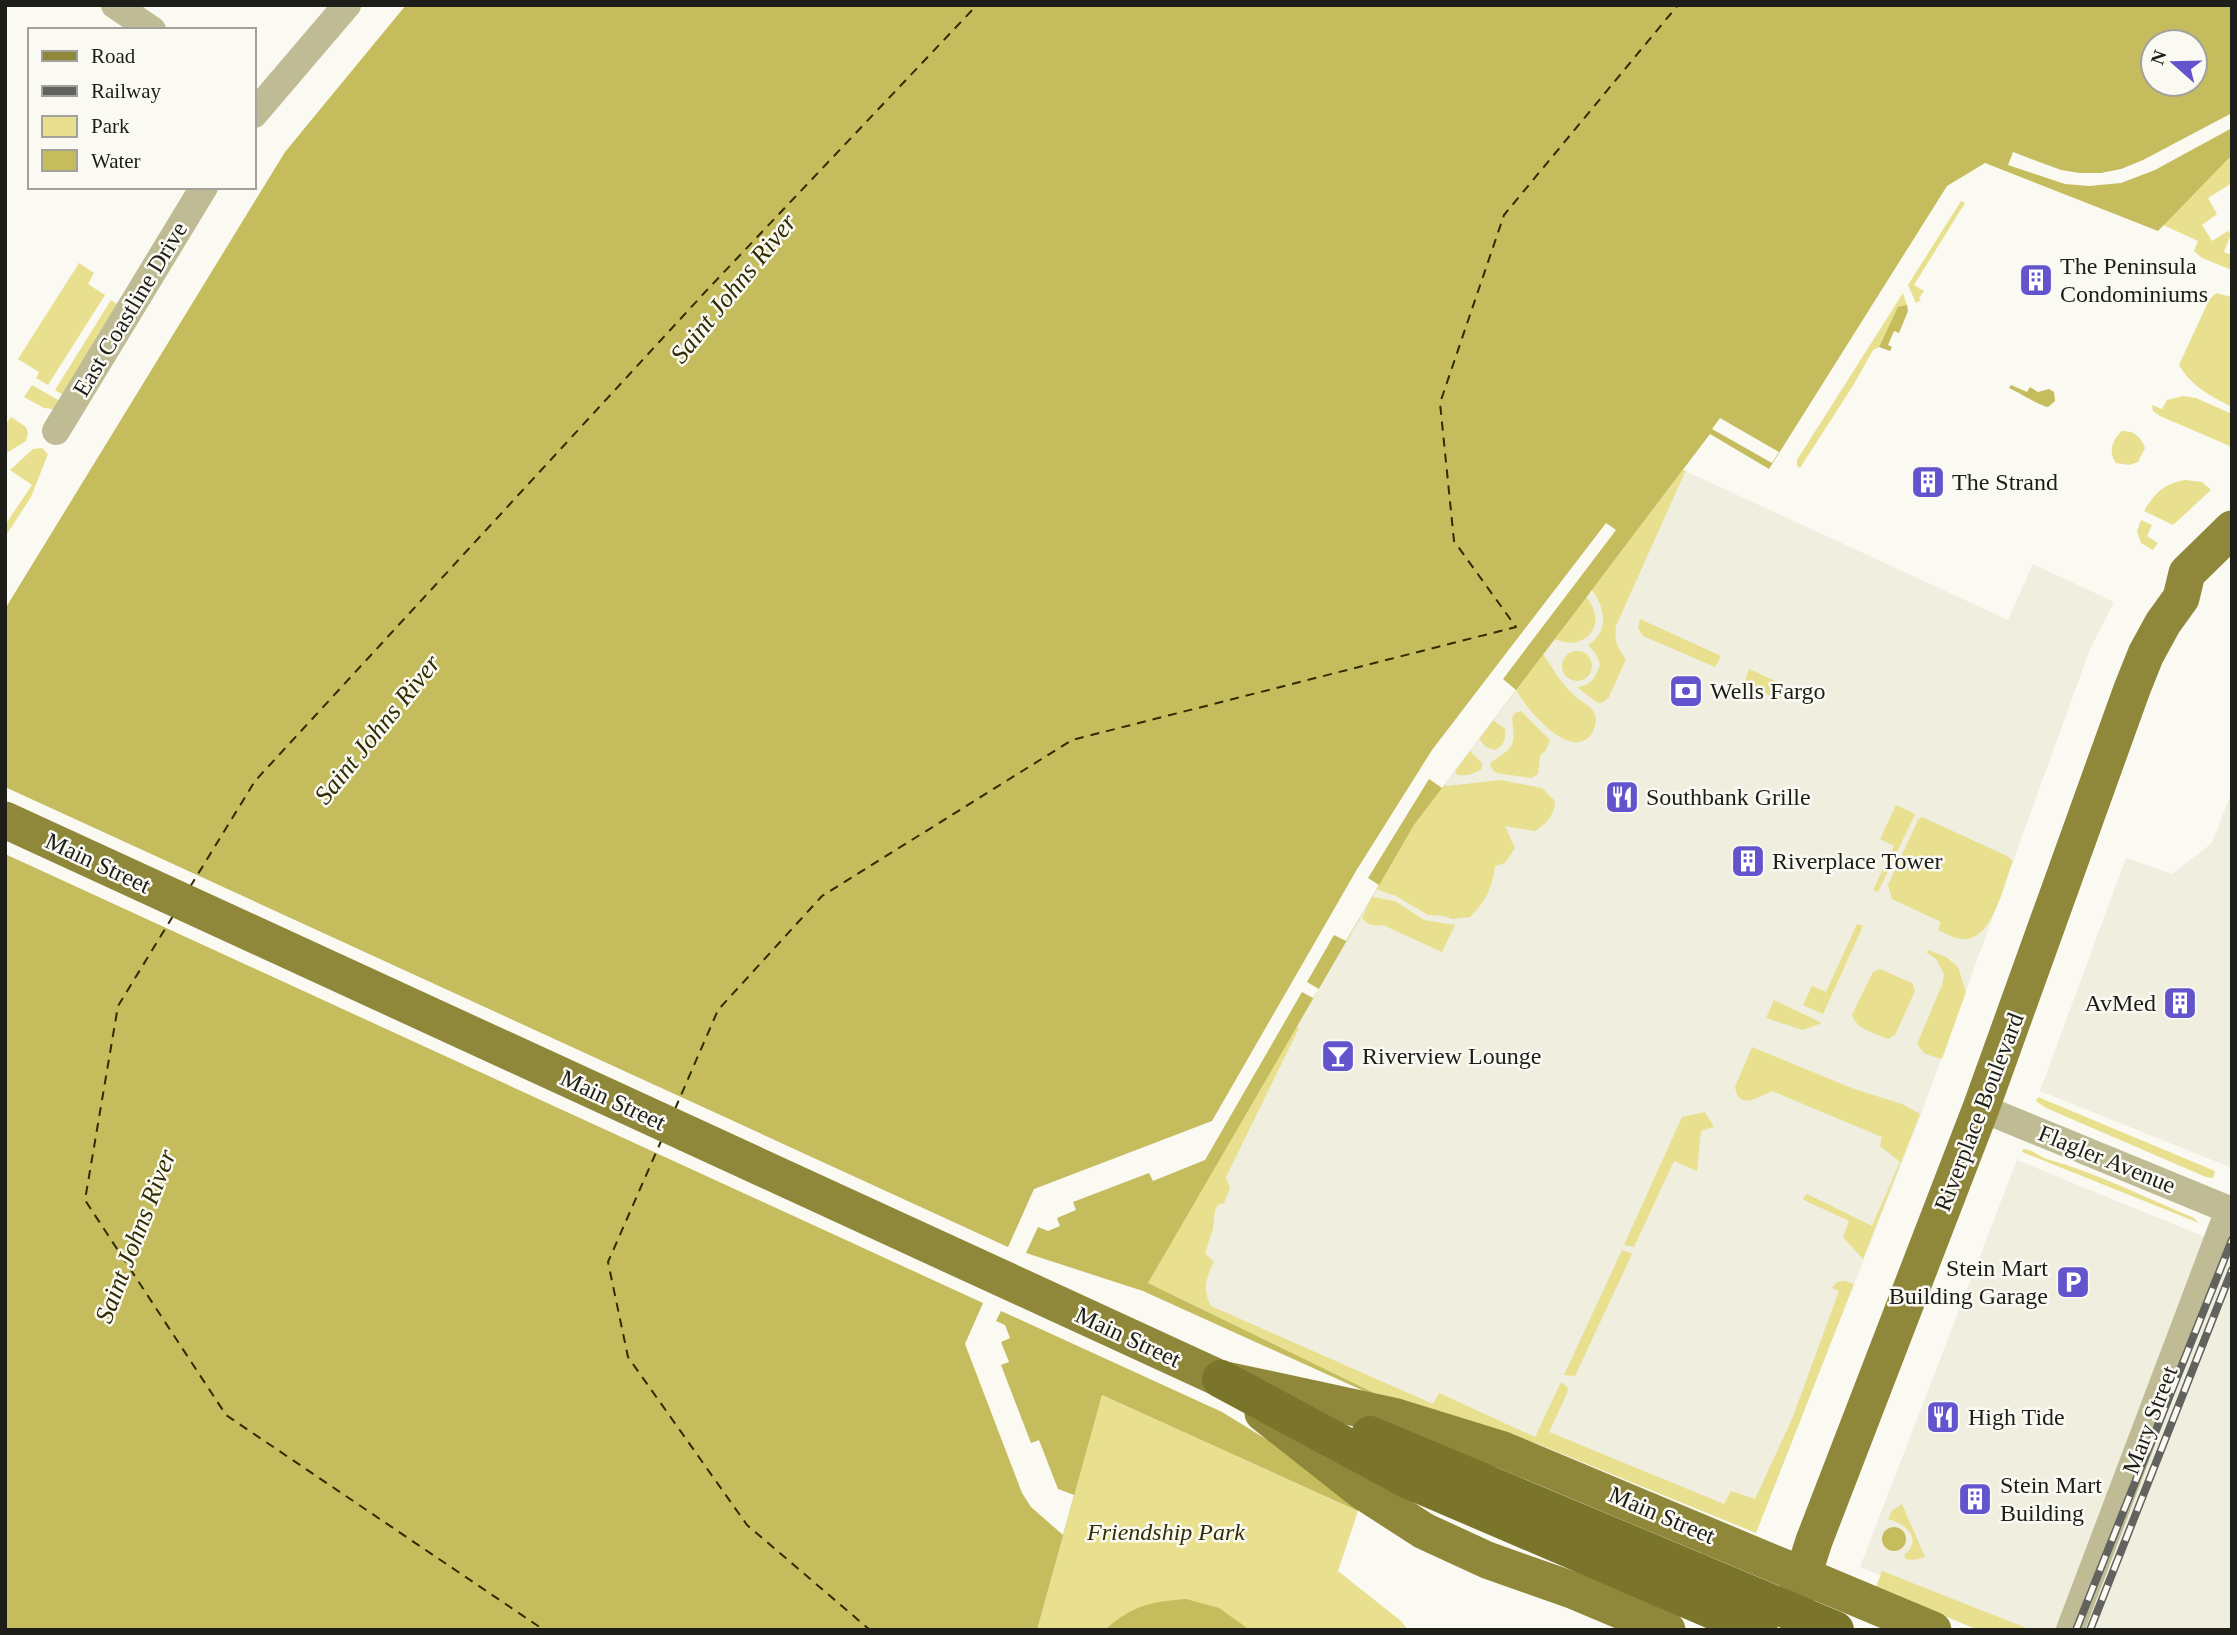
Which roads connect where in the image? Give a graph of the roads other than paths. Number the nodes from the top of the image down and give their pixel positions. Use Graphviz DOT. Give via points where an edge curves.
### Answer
graph roads {
  1 [pos="115,5"];
  2 [pos="347,5"];
  3 [pos="149,28"];
  4 [pos="257,105"];
  5 [pos="203,189"];
  6 [pos="56,431"];
  7 [pos="2232,529"];
  8 [pos="2232,561"];
  9 [pos="2181,598"];
  10 [pos="5,820"];
  11 [pos="1981,1108"];
  12 [pos="2231,1210"];
  13 [pos="1221,1379"];
  14 [pos="1396,1461"];
  15 [pos="1803,1576"];
  16 [pos="1684,1600"];
  17 [pos="1759,1630"];
  18 [pos="1785,1630"];
  19 [pos="1835,1630"];
  20 [pos="1933,1630"];
  21 [pos="2070,1630"];
  1 -- 3 [label="street"];
  2 -- 4 [label="street"];
  5 -- 6 [label="street, East Coastline Drive"];
  7 -- 9 [label="main road, Riverplace Boulevard" via="2187,573"];
  8 -- 9 [label="main road, Riverplace Boulevard" via="2200,593"];
  9 -- 11 [label="main road, Riverplace Boulevard" via="2146,654 2132,689"];
  10 -- 13 [label="main road, Main Street"];
  11 -- 12 [label="street, Flagler Avenue"];
  11 -- 15 [label="main road, Riverplace Boulevard"];
  12 -- 21 [label="street, Mary Street"];
  13 -- 14 [label="highway"];
  13 -- 14 [label="main road, Main Street"];
  14 -- 15 [label="main road, Main Street" via="1523,1457"];
  14 -- 16 [label="highway"];
  14 -- 16 [label="main road, Main Street" via="1424,1531 1472,1554 1572,1590"];
  15 -- 18 [label="main road, Riverplace Boulevard"];
  15 -- 20 [label="main road, Main Street"];
  16 -- 17 [label="highway"];
  16 -- 19 [label="highway, bridge"];
}
